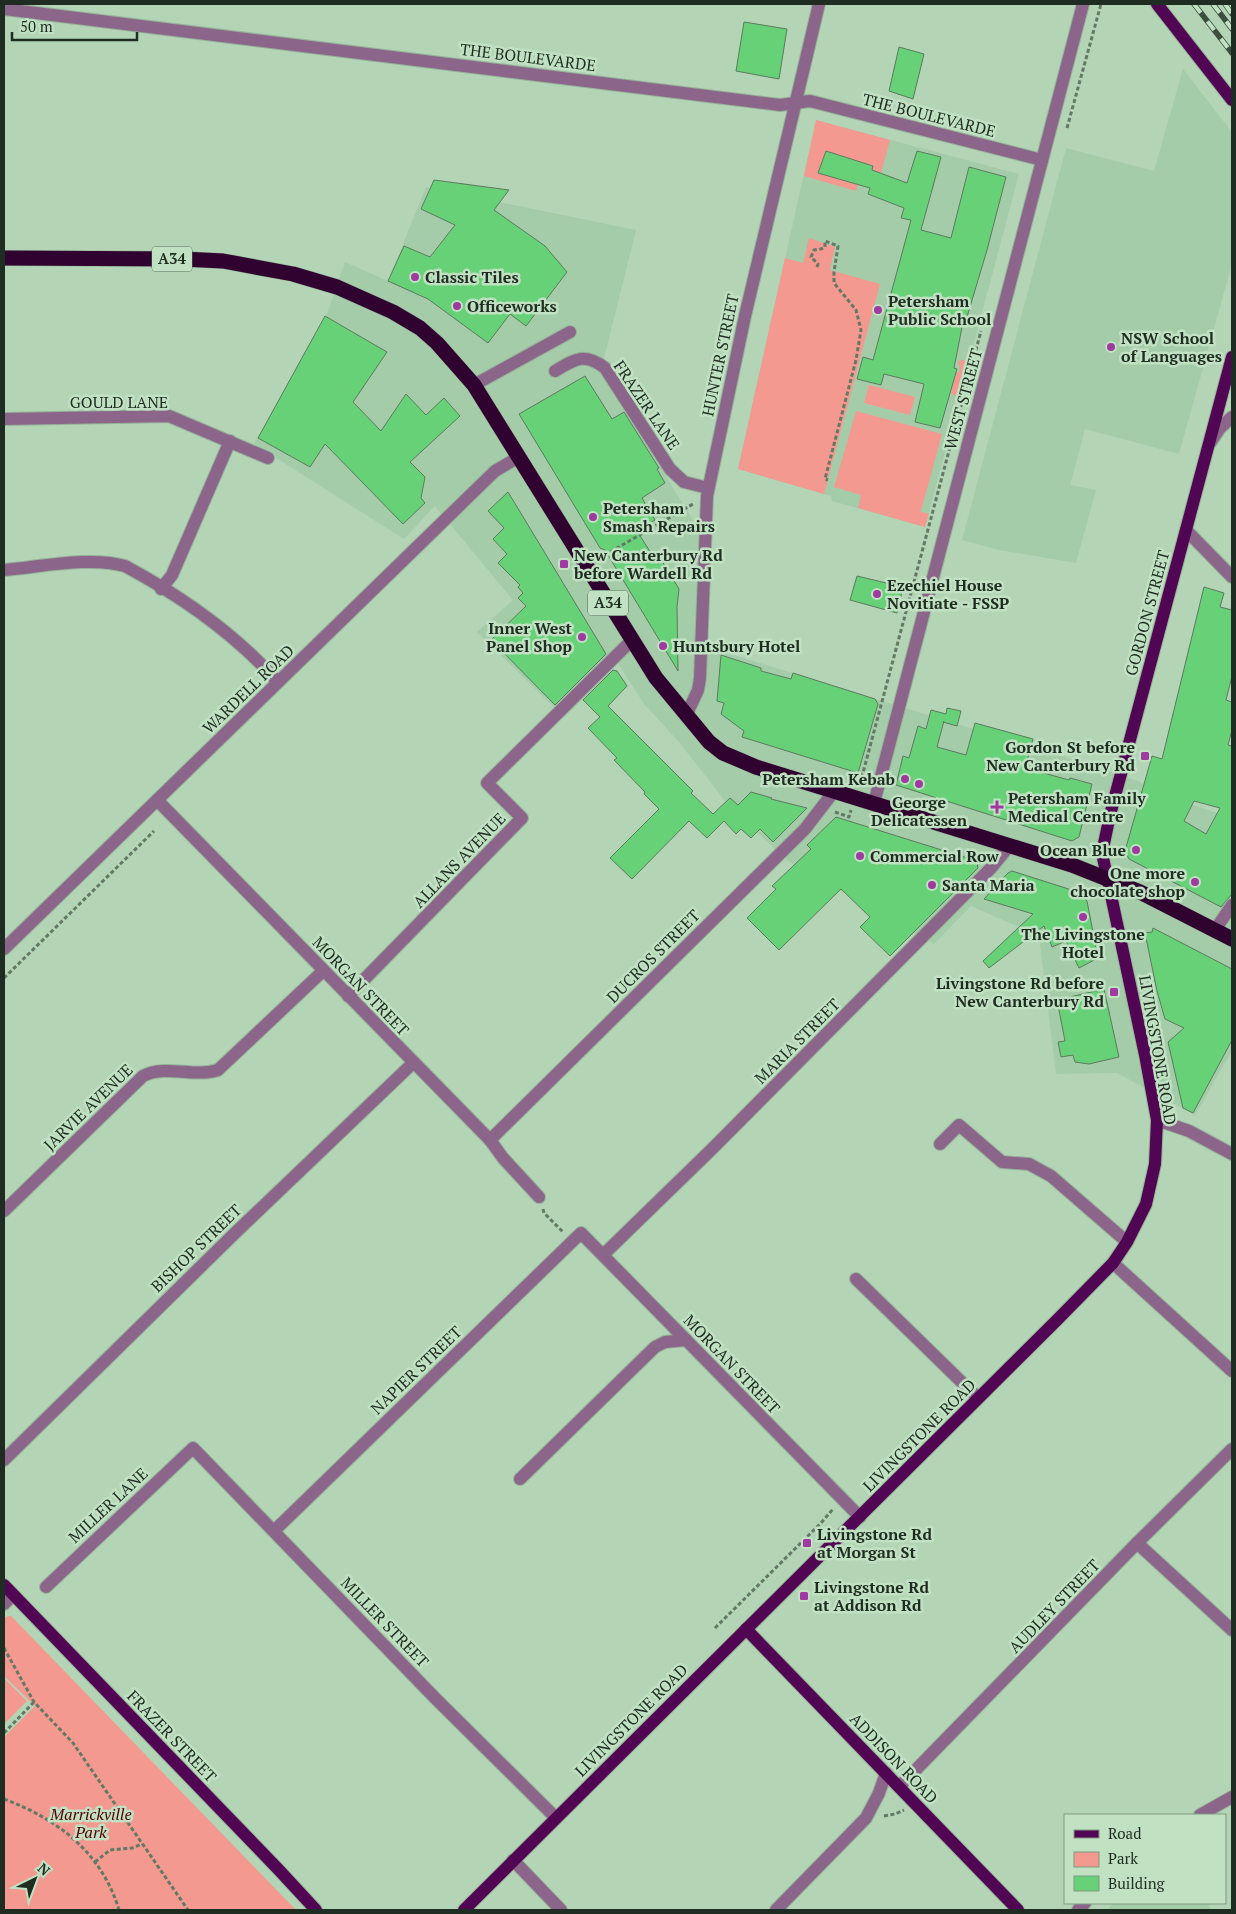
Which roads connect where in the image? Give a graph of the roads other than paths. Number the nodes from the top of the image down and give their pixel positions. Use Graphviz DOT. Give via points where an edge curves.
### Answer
graph roads {
  1 [pos="819,4"];
  2 [pos="1083,4"];
  3 [pos="1157,4"];
  4 [pos="4,9"];
  5 [pos="1232,100"];
  6 [pos="795,103"];
  7 [pos="1042,160"];
  8 [pos="4,258"];
  9 [pos="570,332"];
  10 [pos="1232,357"];
  11 [pos="555,371"];
  12 [pos="474,384"];
  13 [pos="1232,417"];
  14 [pos="4,419"];
  15 [pos="230,440"];
  16 [pos="1210,443"];
  17 [pos="519,457"];
  18 [pos="268,458"];
  19 [pos="708,492"];
  20 [pos="1186,530"];
  21 [pos="4,570"];
  22 [pos="1232,577"];
  23 [pos="161,589"];
  24 [pos="631,641"];
  25 [pos="278,682"];
  26 [pos="686,716"];
  27 [pos="835,790"];
  28 [pos="157,800"];
  29 [pos="874,803"];
  30 [pos="1010,845"];
  31 [pos="1107,879"];
  32 [pos="1232,904"];
  33 [pos="1215,930"];
  34 [pos="1232,939"];
  35 [pos="4,949"];
  36 [pos="323,971"];
  37 [pos="348,996"];
  38 [pos="413,1063"];
  39 [pos="1157,1120"];
  40 [pos="490,1140"];
  41 [pos="940,1144"];
  42 [pos="1232,1154"];
  43 [pos="539,1197"];
  44 [pos="4,1210"];
  45 [pos="577,1238"];
  46 [pos="1127,1242"];
  47 [pos="603,1255"];
  48 [pos="1113,1263"];
  49 [pos="856,1279"];
  50 [pos="686,1340"];
  51 [pos="1232,1371"];
  52 [pos="978,1398"];
  53 [pos="193,1448"];
  54 [pos="1232,1448"];
  55 [pos="4,1460"];
  56 [pos="520,1478"];
  57 [pos="860,1517"];
  58 [pos="274,1530"];
  59 [pos="1137,1543"];
  60 [pos="4,1585"];
  61 [pos="46,1587"];
  62 [pos="8,1599"];
  63 [pos="746,1629"];
  64 [pos="1232,1630"];
  65 [pos="886,1773"];
  66 [pos="900,1787"];
  67 [pos="1232,1797"];
  68 [pos="1202,1814"];
  69 [pos="556,1818"];
  70 [pos="513,1860"];
  71 [pos="316,1910"];
  72 [pos="464,1910"];
  73 [pos="561,1910"];
  74 [pos="776,1910"];
  75 [pos="1018,1910"];
  1 -- 6 [label="street, HUNTER STREET"];
  2 -- 7 [label="street, WEST STREET"];
  3 -- 5 [label="main road"];
  4 -- 6 [label="street, THE BOULEVARDE" via="780,105"];
  6 -- 7 [label="street, THE BOULEVARDE" via="810,101"];
  6 -- 19 [label="street, HUNTER STREET"];
  7 -- 29 [label="street, WEST STREET"];
  8 -- 12 [label="highway, A34" via="182,259 231,262 293,274 337,286 394,312 438,343"];
  9 -- 12 [label="street"];
  10 -- 16 [label="main road, GORDON STREET"];
  11 -- 19 [label="street, FRAZER LANE" via="582,358 598,362 670,468 684,482"];
  12 -- 17 [label="highway, A34"];
  13 -- 16 [label="street"];
  14 -- 15 [label="street, GOULD LANE" via="169,416"];
  15 -- 18 [label="street, GOULD LANE"];
  15 -- 23 [label="street" via="172,575"];
  16 -- 20 [label="main road, GORDON STREET"];
  17 -- 24 [label="highway, A34"];
  17 -- 25 [label="street, WARDELL ROAD" via="495,471"];
  19 -- 26 [label="street, HUNTER STREET" via="700,678"];
  20 -- 22 [label="street"];
  20 -- 31 [label="main road, GORDON STREET" via="1104,841 1102,853"];
  21 -- 23 [label="street" via="113,563 140,574"];
  23 -- 25 [label="street" via="203,616"];
  24 -- 26 [label="highway, A34"];
  24 -- 37 [label="street, ALLANS AVENUE" via="487,783 522,818"];
  25 -- 28 [label="street, WARDELL ROAD"];
  26 -- 27 [label="highway, A34" via="709,742 739,761"];
  27 -- 29 [label="highway, A34"];
  27 -- 40 [label="street, DUCROS STREET" via="805,829"];
  28 -- 35 [label="street, WARDELL ROAD"];
  28 -- 36 [label="street, MORGAN STREET"];
  29 -- 30 [label="highway, A34"];
  30 -- 31 [label="highway, A34"];
  30 -- 47 [label="street, MARIA STREET" via="802,1059"];
  31 -- 33 [label="highway, A34"];
  31 -- 39 [label="main road, LIVINGSTONE ROAD"];
  32 -- 33 [label="street"];
  33 -- 34 [label="highway, A34"];
  36 -- 37 [label="street, MORGAN STREET"];
  36 -- 44 [label="street, JARVIE AVENUE" via="218,1070 208,1073 160,1070 143,1076"];
  37 -- 38 [label="street, MORGAN STREET"];
  38 -- 40 [label="street, MORGAN STREET"];
  38 -- 55 [label="street, BISHOP STREET"];
  39 -- 42 [label="street" via="1189,1131"];
  39 -- 46 [label="main road, LIVINGSTONE ROAD" via="1156,1164 1146,1204"];
  40 -- 43 [label="street, MORGAN STREET"];
  41 -- 46 [label="street" via="959,1125 1002,1162 1030,1164 1051,1176"];
  45 -- 47 [label="street, MORGAN STREET"];
  45 -- 58 [label="street, NAPIER STREET"];
  46 -- 48 [label="main road, LIVINGSTONE ROAD"];
  47 -- 50 [label="street, MORGAN STREET"];
  48 -- 51 [label="street"];
  48 -- 52 [label="main road, LIVINGSTONE ROAD"];
  49 -- 52 [label="street"];
  50 -- 56 [label="street" via="665,1342 655,1347"];
  50 -- 57 [label="street, MORGAN STREET"];
  52 -- 57 [label="main road, LIVINGSTONE ROAD"];
  53 -- 58 [label="street, MILLER STREET"];
  53 -- 61 [label="street, MILLER LANE"];
  54 -- 59 [label="street, AUDLEY STREET"];
  57 -- 63 [label="main road, LIVINGSTONE ROAD"];
  58 -- 69 [label="street, MILLER STREET" via="435,1698"];
  59 -- 64 [label="street"];
  59 -- 66 [label="street, AUDLEY STREET"];
  60 -- 62 [label="main road, FRAZER STREET"];
  62 -- 71 [label="main road, FRAZER STREET"];
  63 -- 65 [label="main road, ADDISON ROAD"];
  63 -- 69 [label="main road, LIVINGSTONE ROAD"];
  65 -- 66 [label="main road, ADDISON ROAD"];
  65 -- 74 [label="street" via="866,1818"];
  66 -- 75 [label="main road, ADDISON ROAD"];
  67 -- 68 [label="street"];
  69 -- 70 [label="main road, LIVINGSTONE ROAD"];
  70 -- 72 [label="main road, LIVINGSTONE ROAD"];
  70 -- 73 [label="street"];
}
